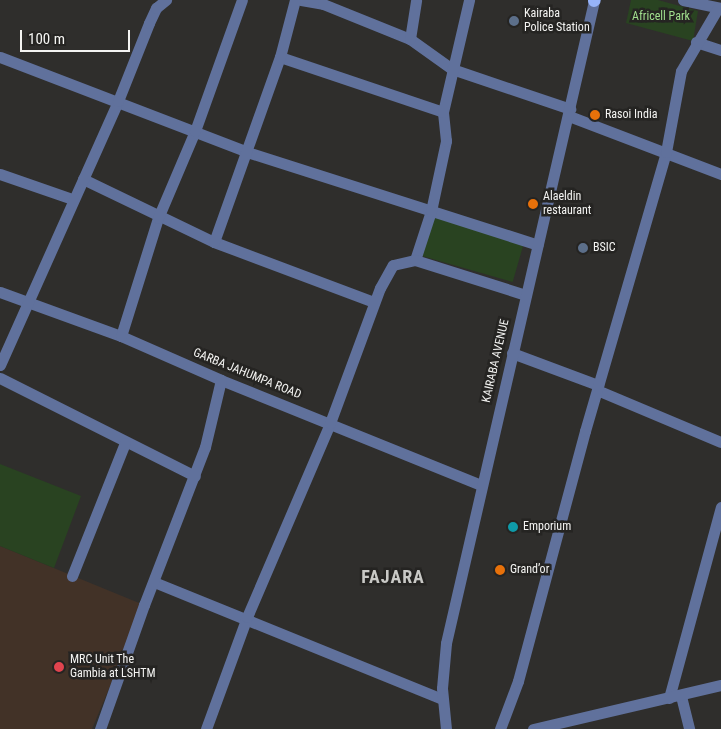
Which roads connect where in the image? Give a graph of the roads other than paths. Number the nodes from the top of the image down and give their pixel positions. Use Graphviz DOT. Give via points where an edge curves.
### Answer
graph roads {
  1 [pos="163,0"];
  2 [pos="242,0"];
  3 [pos="295,0"];
  4 [pos="300,0"];
  5 [pos="416,0"];
  6 [pos="469,0"];
  7 [pos="594,0"];
  8 [pos="683,0"];
  9 [pos="333,4"];
  10 [pos="719,8"];
  11 [pos="410,39"];
  12 [pos="696,42"];
  13 [pos="721,50"];
  14 [pos="0,57"];
  15 [pos="280,57"];
  16 [pos="452,68"];
  17 [pos="118,101"];
  18 [pos="443,112"];
  19 [pos="569,113"];
  20 [pos="195,131"];
  21 [pos="247,152"];
  22 [pos="666,152"];
  23 [pos="0,174"];
  24 [pos="721,174"];
  25 [pos="83,179"];
  26 [pos="72,199"];
  27 [pos="431,211"];
  28 [pos="158,218"];
  29 [pos="214,242"];
  30 [pos="538,245"];
  31 [pos="415,260"];
  32 [pos="0,292"];
  33 [pos="526,295"];
  34 [pos="374,302"];
  35 [pos="30,304"];
  36 [pos="121,336"];
  37 [pos="512,353"];
  38 [pos="0,365"];
  39 [pos="0,378"];
  40 [pos="221,380"];
  41 [pos="598,388"];
  42 [pos="330,423"];
  43 [pos="721,442"];
  44 [pos="125,443"];
  45 [pos="195,476"];
  46 [pos="481,485"];
  47 [pos="721,507"];
  48 [pos="72,576"];
  49 [pos="154,582"];
  50 [pos="247,617"];
  51 [pos="721,685"];
  52 [pos="681,696"];
  53 [pos="669,698"];
  54 [pos="442,699"];
  55 [pos="569,725"];
  56 [pos="101,729"];
  57 [pos="206,729"];
  58 [pos="446,729"];
  59 [pos="500,729"];
  60 [pos="533,729"];
  61 [pos="689,729"];
  1 -- 17 [label="street" via="149,24"];
  2 -- 20 [label="street"];
  3 -- 15 [label="street"];
  4 -- 9 [label="street"];
  5 -- 11 [label="street"];
  6 -- 16 [label="street"];
  7 -- 19 [label="street, KAIRABA AVENUE"];
  8 -- 10 [label="street"];
  9 -- 11 [label="street"];
  10 -- 12 [label="street"];
  11 -- 16 [label="street"];
  12 -- 13 [label="street"];
  12 -- 22 [label="street" via="681,70"];
  14 -- 17 [label="street"];
  15 -- 18 [label="street"];
  15 -- 21 [label="street"];
  16 -- 18 [label="street"];
  16 -- 19 [label="street"];
  17 -- 20 [label="street"];
  17 -- 25 [label="street"];
  18 -- 27 [label="street" via="446,141"];
  19 -- 22 [label="street"];
  19 -- 30 [label="street, KAIRABA AVENUE"];
  20 -- 21 [label="street"];
  20 -- 28 [label="street"];
  21 -- 27 [label="street"];
  21 -- 29 [label="street"];
  22 -- 24 [label="street"];
  22 -- 41 [label="street"];
  23 -- 26 [label="street"];
  25 -- 26 [label="street"];
  25 -- 28 [label="street"];
  26 -- 35 [label="street"];
  27 -- 30 [label="street"];
  27 -- 31 [label="street"];
  28 -- 29 [label="street"];
  28 -- 36 [label="street"];
  29 -- 34 [label="street"];
  30 -- 33 [label="street, KAIRABA AVENUE"];
  31 -- 33 [label="street"];
  31 -- 34 [label="street" via="393,265"];
  32 -- 35 [label="street, GARBA JAHUMPA ROAD"];
  33 -- 37 [label="street, KAIRABA AVENUE"];
  34 -- 42 [label="street"];
  35 -- 36 [label="street, GARBA JAHUMPA ROAD"];
  35 -- 38 [label="street"];
  36 -- 40 [label="street, GARBA JAHUMPA ROAD"];
  37 -- 41 [label="street"];
  37 -- 46 [label="street, KAIRABA AVENUE"];
  39 -- 44 [label="street"];
  40 -- 42 [label="street, GARBA JAHUMPA ROAD"];
  40 -- 45 [label="street" via="206,447"];
  41 -- 43 [label="street"];
  41 -- 59 [label="street" via="518,681"];
  42 -- 46 [label="street, GARBA JAHUMPA ROAD"];
  42 -- 50 [label="street"];
  44 -- 45 [label="street"];
  44 -- 48 [label="street"];
  45 -- 49 [label="street"];
  46 -- 54 [label="street, KAIRABA AVENUE" via="446,643"];
  47 -- 53 [label="street"];
  49 -- 50 [label="street"];
  49 -- 56 [label="street"];
  50 -- 54 [label="street"];
  50 -- 57 [label="street"];
  51 -- 52 [label="street"];
  52 -- 53 [label="street"];
  52 -- 61 [label="street"];
  53 -- 55 [label="street"];
  54 -- 58 [label="street, KAIRABA AVENUE"];
  55 -- 60 [label="street"];
}
